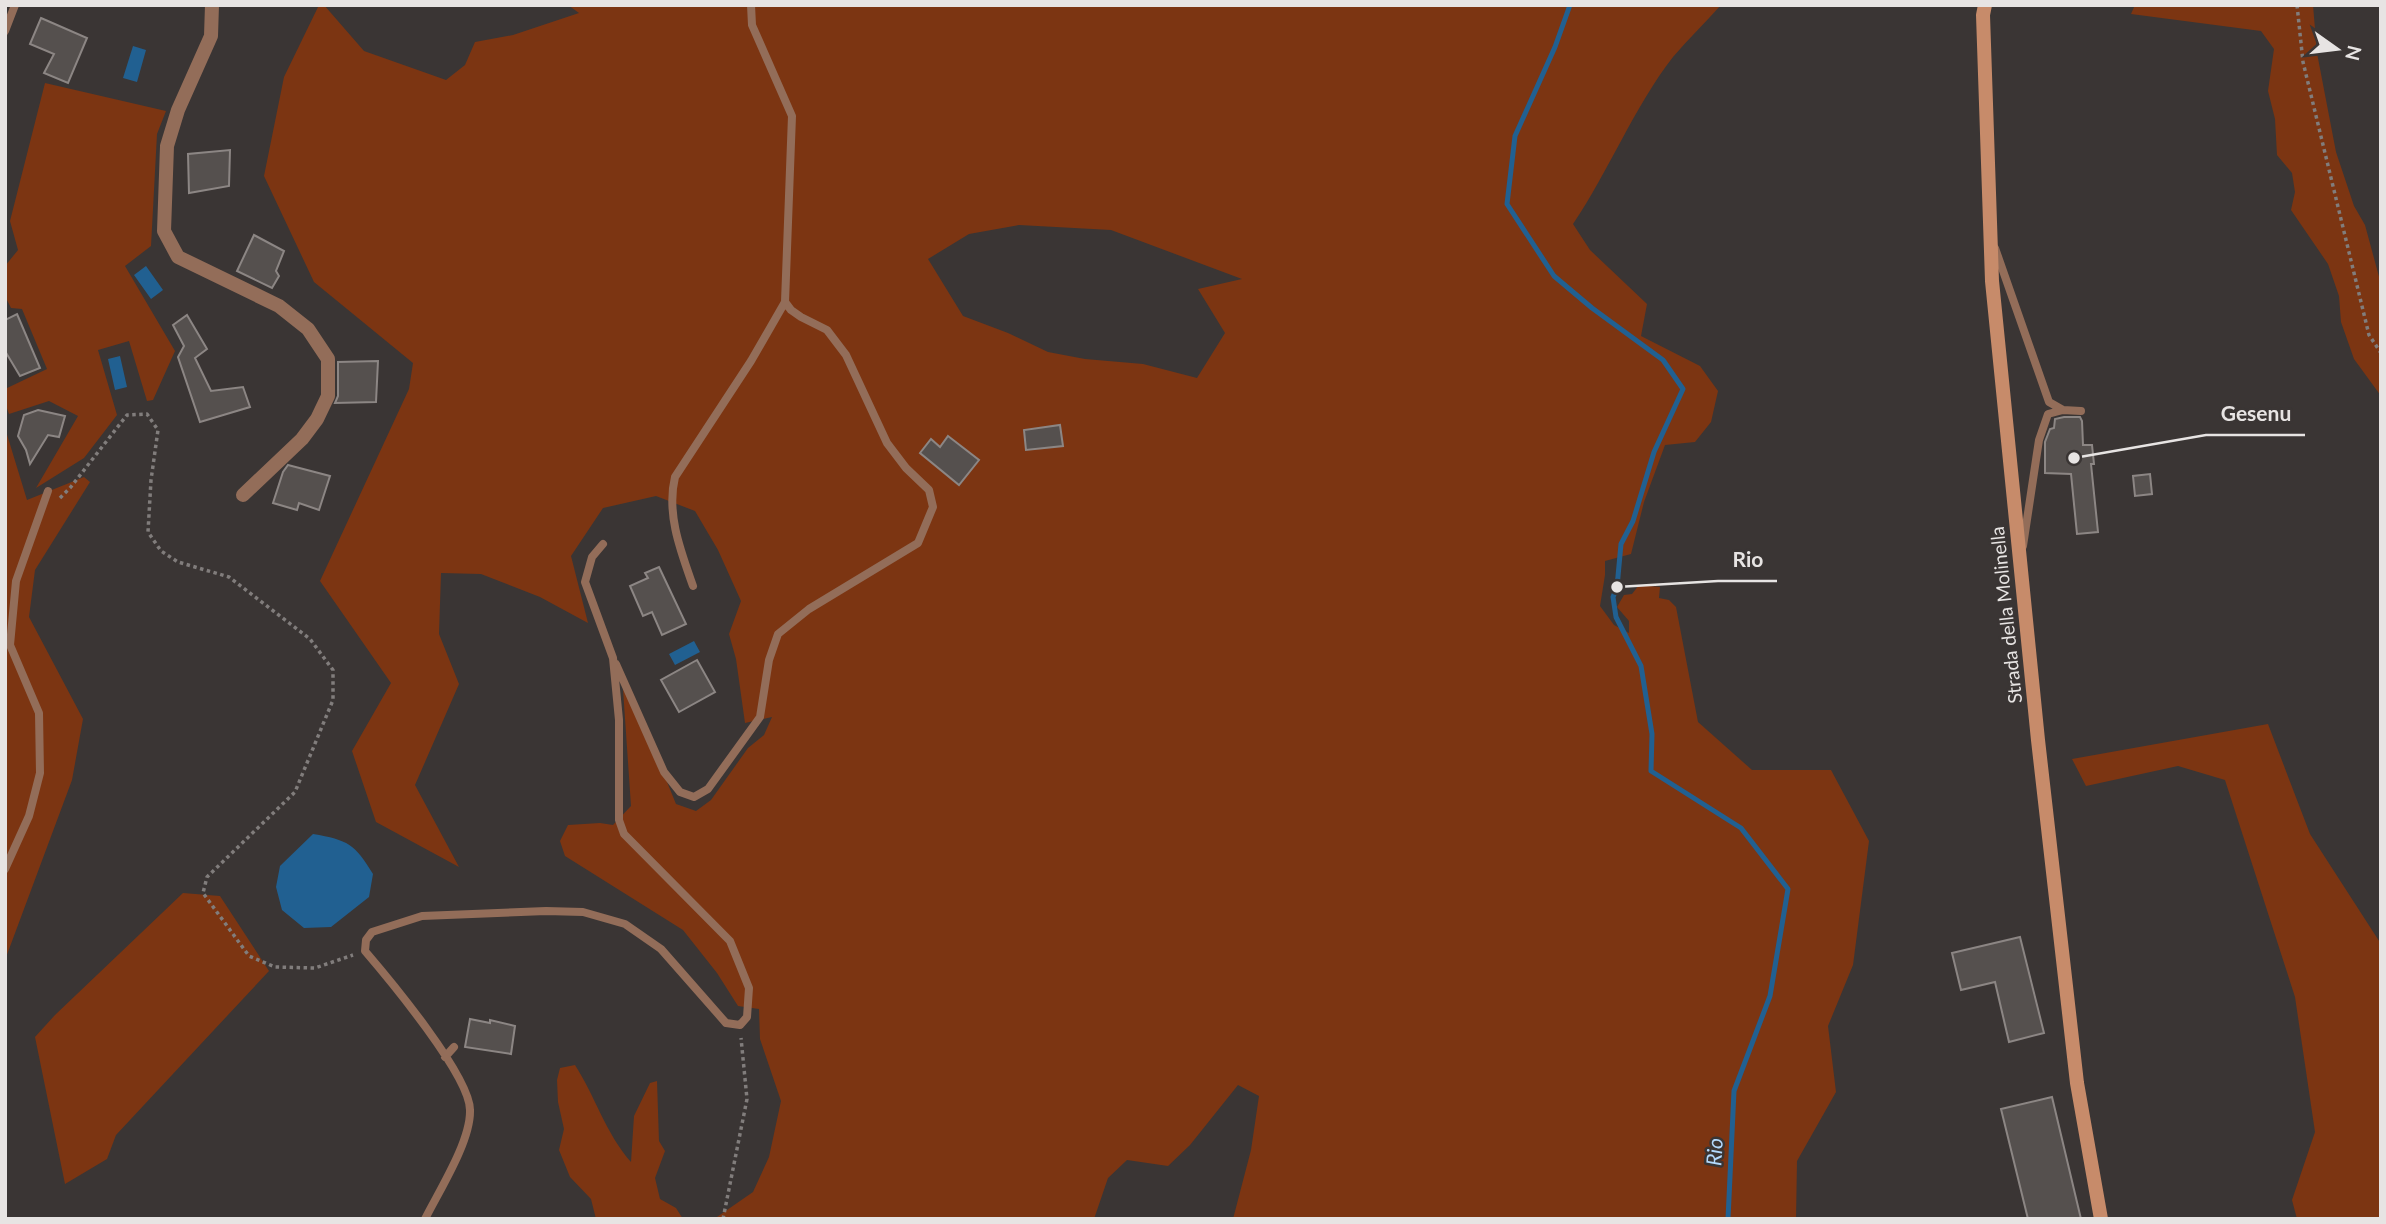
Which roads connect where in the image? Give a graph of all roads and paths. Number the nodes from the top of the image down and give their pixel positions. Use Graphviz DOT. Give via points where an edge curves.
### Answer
graph roads {
  1 [pos="15,5"];
  2 [pos="212,5"];
  3 [pos="751,5"];
  4 [pos="1985,5"];
  5 [pos="2297,5"];
  6 [pos="5,31"];
  7 [pos="1991,235"];
  8 [pos="785,302"];
  9 [pos="2381,353"];
  10 [pos="2063,410"];
  11 [pos="2081,411"];
  12 [pos="48,491"];
  13 [pos="243,495"];
  14 [pos="41,515"];
  15 [pos="603,544"];
  16 [pos="2020,561"];
  17 [pos="693,586"];
  18 [pos="7,641"];
  19 [pos="613,658"];
  20 [pos="5,869"];
  21 [pos="365,951"];
  22 [pos="740,1026"];
  23 [pos="454,1047"];
  24 [pos="445,1057"];
  25 [pos="425,1219"];
  26 [pos="723,1219"];
  27 [pos="2101,1219"];
  1 -- 6 [label="lane"];
  2 -- 13 [label="street" via="211,36 167,146 164,231 178,257 279,306 308,329 328,359 328,397 317,419"];
  3 -- 8 [label="lane" via="752,25 792,116"];
  4 -- 7 [label="main road, Strada della Molinella"];
  5 -- 9 [label="path" via="2303,62 2369,335"];
  7 -- 10 [label="lane" via="2049,402"];
  7 -- 16 [label="main road, Strada della Molinella"];
  8 -- 17 [label="lane" via="675,477 671,492 678,543"];
  8 -- 19 [label="lane" via="827,330 845,355 887,443 929,490 933,508 918,543 809,609 778,634 760,717 708,789 694,797 680,792 664,772"];
  10 -- 11 [label="lane"];
  10 -- 16 [label="lane" via="2048,414 2039,440"];
  12 -- 14 [label="lane"];
  14 -- 18 [label="lane" via="16,581"];
  14 -- 21 [label="path" via="70,488 127,415 147,414 158,429 148,532 161,551 178,562 229,577 310,639 333,670 333,700 295,792 207,877 203,892 250,956 275,967 315,968"];
  15 -- 19 [label="lane" via="592,557 585,582"];
  16 -- 27 [label="main road, Strada della Molinella" via="2077,1083"];
  18 -- 20 [label="lane" via="39,713 40,773 29,816"];
  19 -- 22 [label="lane" via="619,720 619,820 624,834 730,941 749,988 747,1017"];
  21 -- 22 [label="lane" via="372,932 422,916 583,912 625,924 661,949 726,1023"];
  21 -- 24 [label="lane"];
  22 -- 26 [label="path" via="747,1099"];
  23 -- 24 [label="lane"];
  24 -- 25 [label="lane" via="462,1083 471,1109 465,1139"];
}
